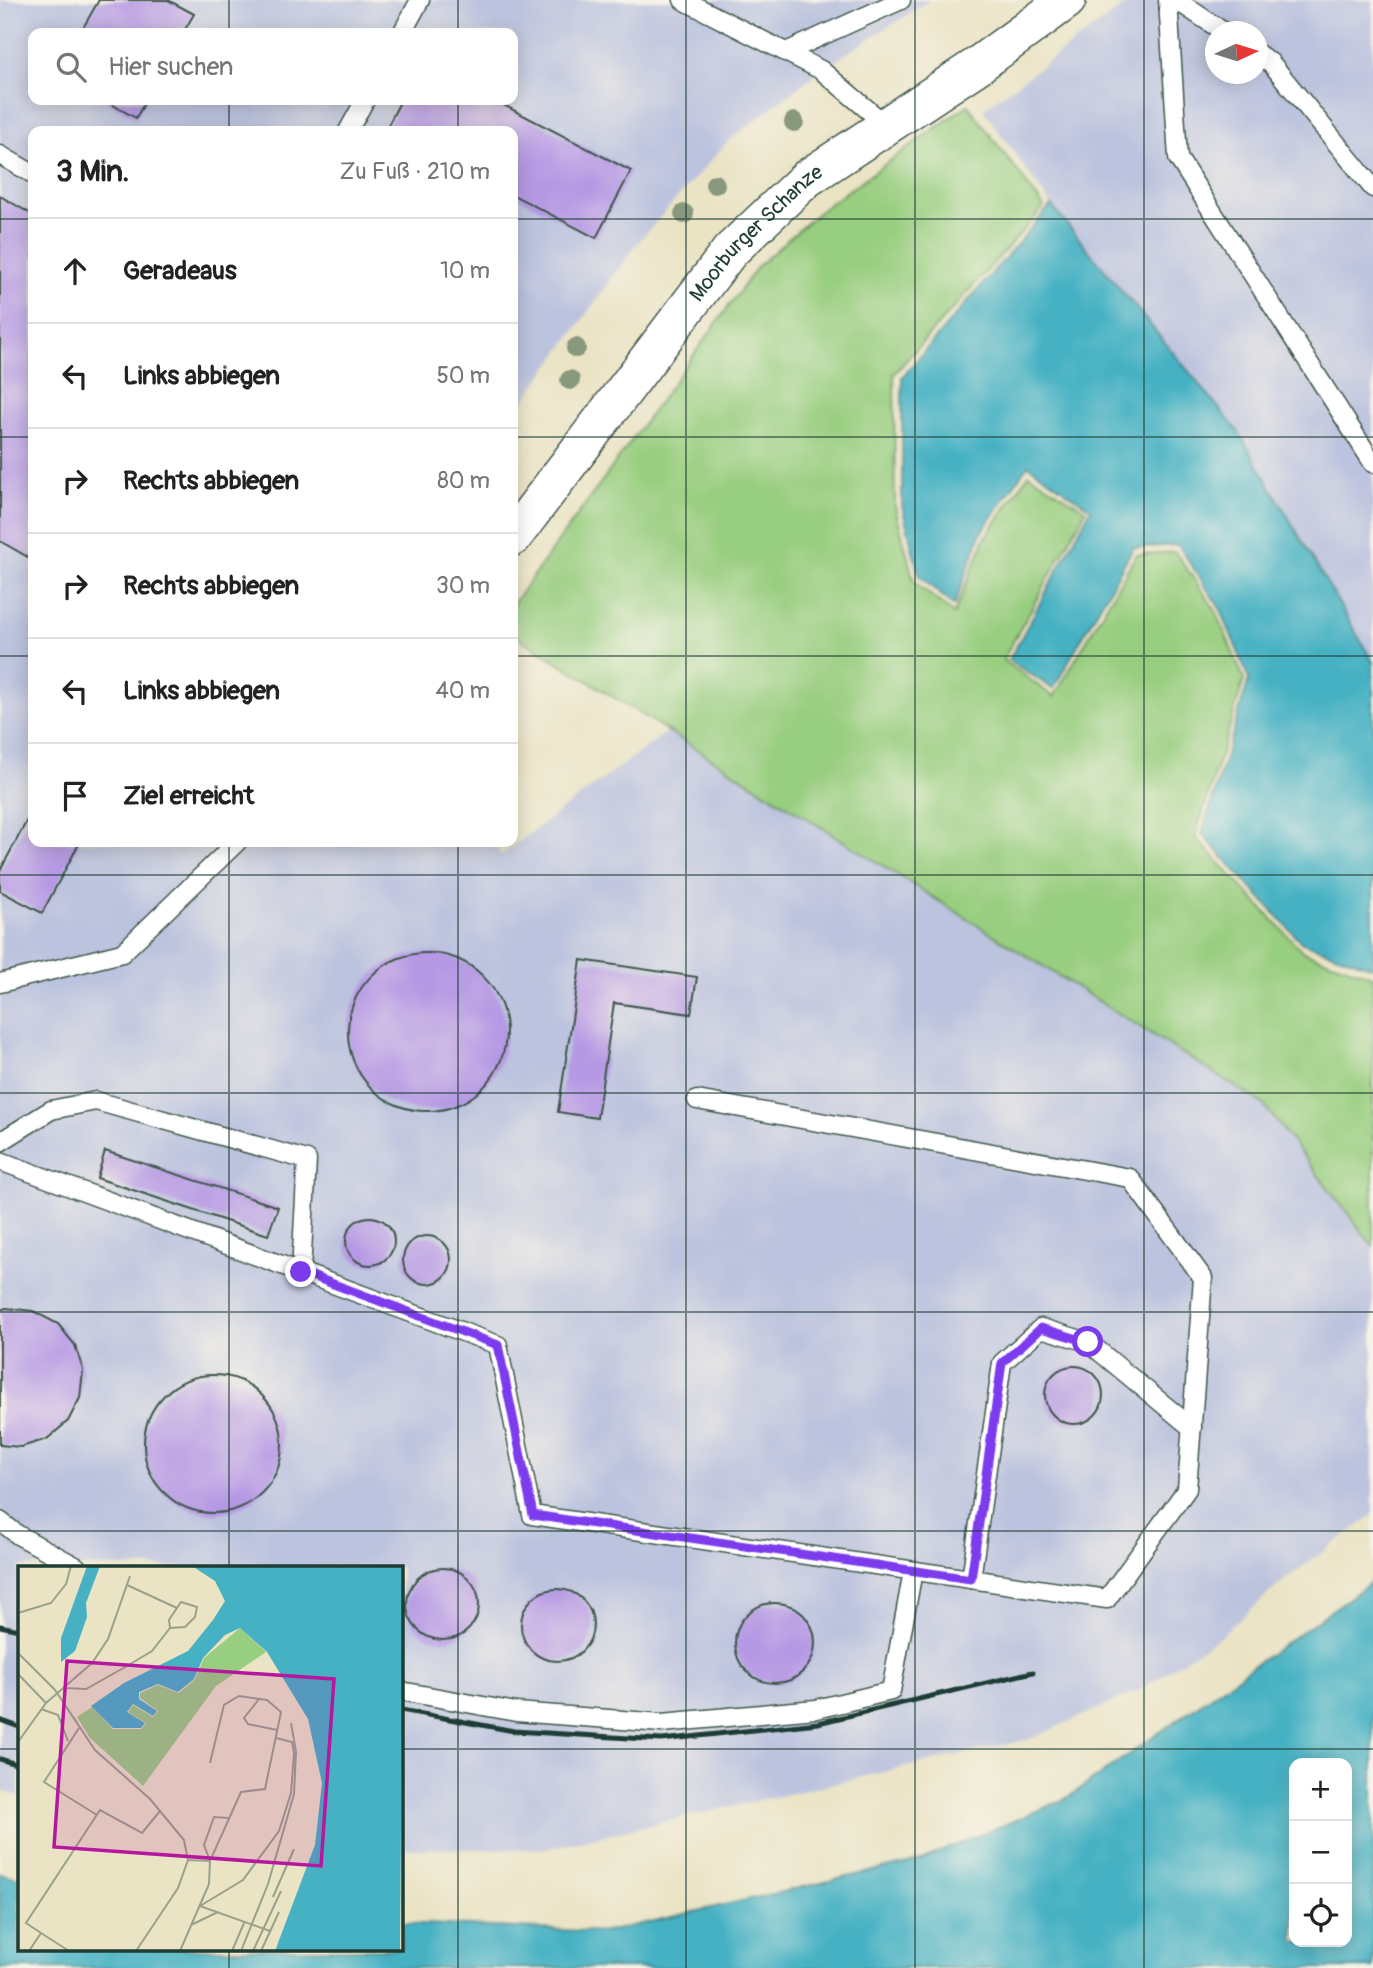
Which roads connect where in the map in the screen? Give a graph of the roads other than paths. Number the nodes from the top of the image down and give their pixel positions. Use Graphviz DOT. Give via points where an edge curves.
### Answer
graph roads {
  1 [pos="420,0"];
  2 [pos="682,0"];
  3 [pos="901,0"];
  4 [pos="1067,0"];
  5 [pos="1168,0"];
  6 [pos="1176,0"];
  7 [pos="1208,21"];
  8 [pos="405,28"];
  9 [pos="786,52"];
  10 [pos="1268,60"];
  11 [pos="362,105"];
  12 [pos="887,125"];
  13 [pos="351,126"];
  14 [pos="0,155"];
  15 [pos="28,171"];
  16 [pos="1373,188"];
  17 [pos="1373,463"];
  18 [pos="518,530"];
  19 [pos="232,847"];
  20 [pos="0,983"];
  21 [pos="697,1100"];
  22 [pos="0,1142"];
  23 [pos="0,1161"];
  24 [pos="301,1272"];
  25 [pos="1192,1429"];
  26 [pos="0,1521"];
  27 [pos="75,1566"];
  28 [pos="913,1571"];
  29 [pos="971,1579"];
  30 [pos="402,1691"];
  1 -- 8 [label="lane"];
  2 -- 9 [label="lane"];
  3 -- 9 [label="lane"];
  4 -- 12 [label="street, Moorburger Schanze"];
  5 -- 17 [label="lane" via="1178,158"];
  6 -- 7 [label="lane"];
  9 -- 12 [label="lane" via="821,70"];
  10 -- 16 [label="lane"];
  11 -- 13 [label="lane"];
  12 -- 18 [label="street, Moorburger Schanze" via="806,179 730,251"];
  14 -- 15 [label="lane"];
  19 -- 20 [label="lane" via="122,953"];
  21 -- 25 [label="lane" via="1130,1178 1203,1278"];
  22 -- 24 [label="lane" via="51,1110 96,1101 307,1160"];
  23 -- 24 [label="lane"];
  24 -- 28 [label="lane" via="498,1345 533,1515"];
  25 -- 29 [label="lane" via="1188,1489 1107,1599"];
  25 -- 29 [label="lane" via="1088,1342 1041,1328 1002,1363"];
  26 -- 27 [label="lane"];
  28 -- 29 [label="lane"];
  28 -- 30 [label="lane" via="891,1690 816,1709 662,1723 516,1712"];
}
